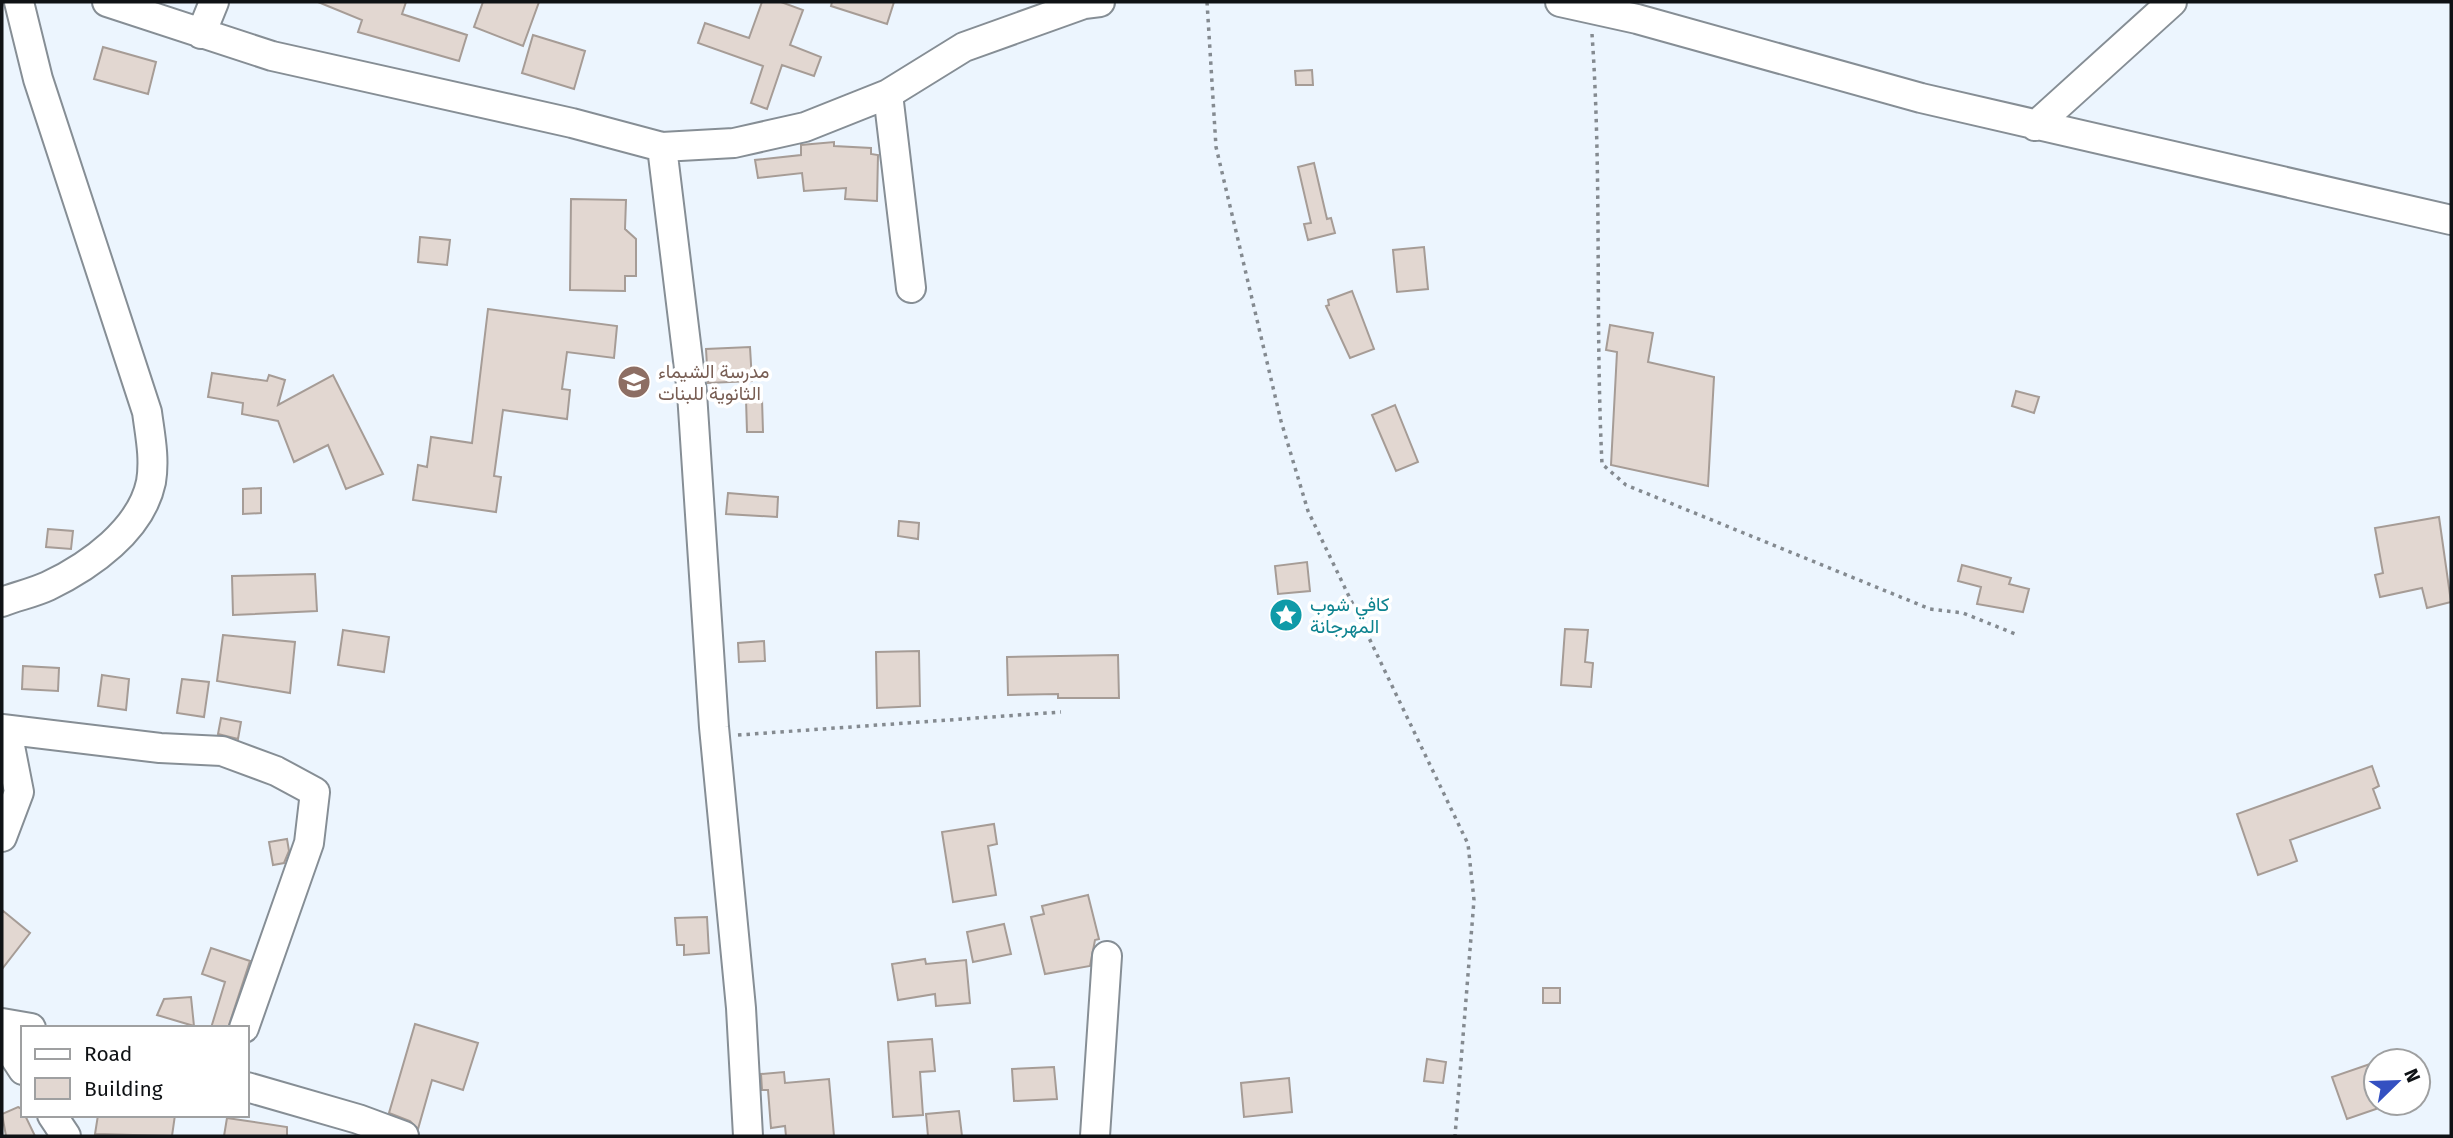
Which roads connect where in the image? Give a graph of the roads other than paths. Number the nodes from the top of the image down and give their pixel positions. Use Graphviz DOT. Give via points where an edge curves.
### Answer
graph roads {
  1 [pos="19,2"];
  2 [pos="107,2"];
  3 [pos="214,2"];
  4 [pos="1100,2"];
  5 [pos="1560,2"];
  6 [pos="2172,2"];
  7 [pos="201,34"];
  8 [pos="888,94"];
  9 [pos="2035,126"];
  10 [pos="662,147"];
  11 [pos="2451,220"];
  12 [pos="911,288"];
  13 [pos="2,602"];
  14 [pos="2,730"];
  15 [pos="2,837"];
  16 [pos="1107,956"];
  17 [pos="2,1023"];
  18 [pos="21,1026"];
  19 [pos="245,1026"];
  20 [pos="2,1038"];
  21 [pos="21,1067"];
  22 [pos="248,1087"];
  23 [pos="53,1117"];
  24 [pos="66,1136"];
  25 [pos="404,1136"];
  26 [pos="748,1136"];
  27 [pos="1095,1136"];
  1 -- 13 [label="street" via="38,79 147,412 153,451 150,484 132,526 48,586"];
  2 -- 7 [label="street"];
  3 -- 7 [label="street"];
  4 -- 8 [label="street" via="964,47"];
  5 -- 9 [label="street"];
  6 -- 9 [label="street"];
  7 -- 10 [label="street" via="272,56"];
  8 -- 10 [label="street" via="793,130 734,144"];
  8 -- 12 [label="street"];
  9 -- 11 [label="street"];
  10 -- 26 [label="street" via="692,393"];
  14 -- 15 [label="street" via="9,741 19,792"];
  14 -- 19 [label="street" via="222,751 315,792 309,844"];
  16 -- 27 [label="street"];
  17 -- 18 [label="street"];
  20 -- 21 [label="street"];
  22 -- 25 [label="street"];
  23 -- 24 [label="street"];
}
